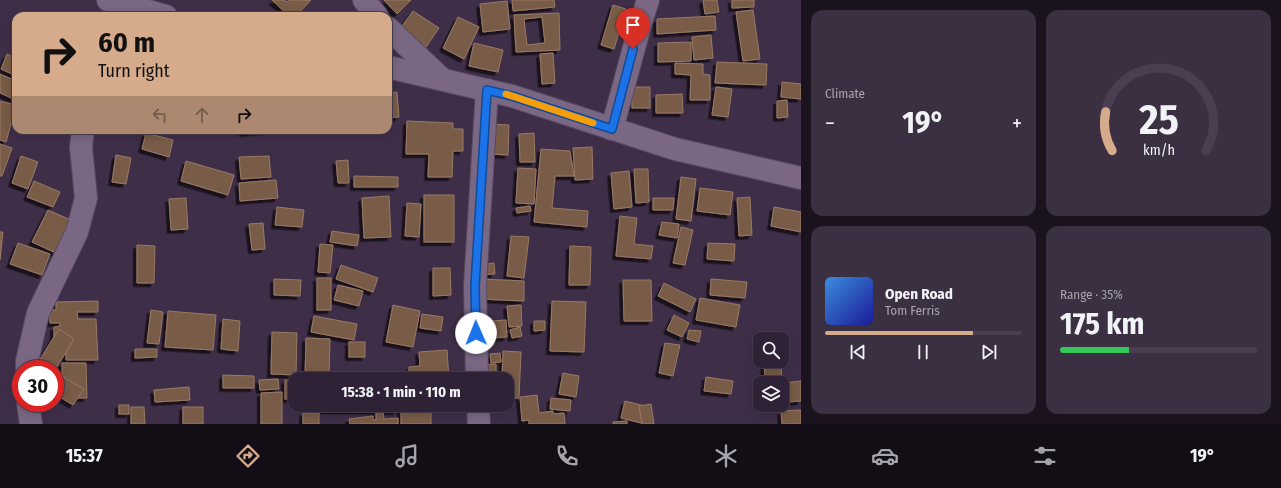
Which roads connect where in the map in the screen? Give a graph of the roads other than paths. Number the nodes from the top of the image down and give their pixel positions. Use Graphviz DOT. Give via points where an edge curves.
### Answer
graph roads {
  1 [pos="364,0"];
  2 [pos="648,0"];
  3 [pos="119,7"];
  4 [pos="145,12"];
  5 [pos="374,12"];
  6 [pos="392,32"];
  7 [pos="392,67"];
  8 [pos="441,79"];
  9 [pos="487,90"];
  10 [pos="612,129"];
  11 [pos="83,134"];
  12 [pos="801,178"];
  13 [pos="27,360"];
  14 [pos="477,372"];
  15 [pos="29,412"];
  16 [pos="478,412"];
  17 [pos="31,424"];
  18 [pos="479,424"];
  1 -- 5 [label="street"];
  2 -- 10 [label="street"];
  3 -- 4 [label="street"];
  6 -- 8 [label="street"];
  7 -- 8 [label="street"];
  8 -- 9 [label="street"];
  9 -- 10 [label="street"];
  9 -- 14 [label="street" via="475,286"];
  10 -- 12 [label="street" via="675,149"];
  11 -- 13 [label="street" via="81,147 86,198 77,232 38,313"];
  15 -- 17 [label="street"];
  16 -- 18 [label="street"];
}
